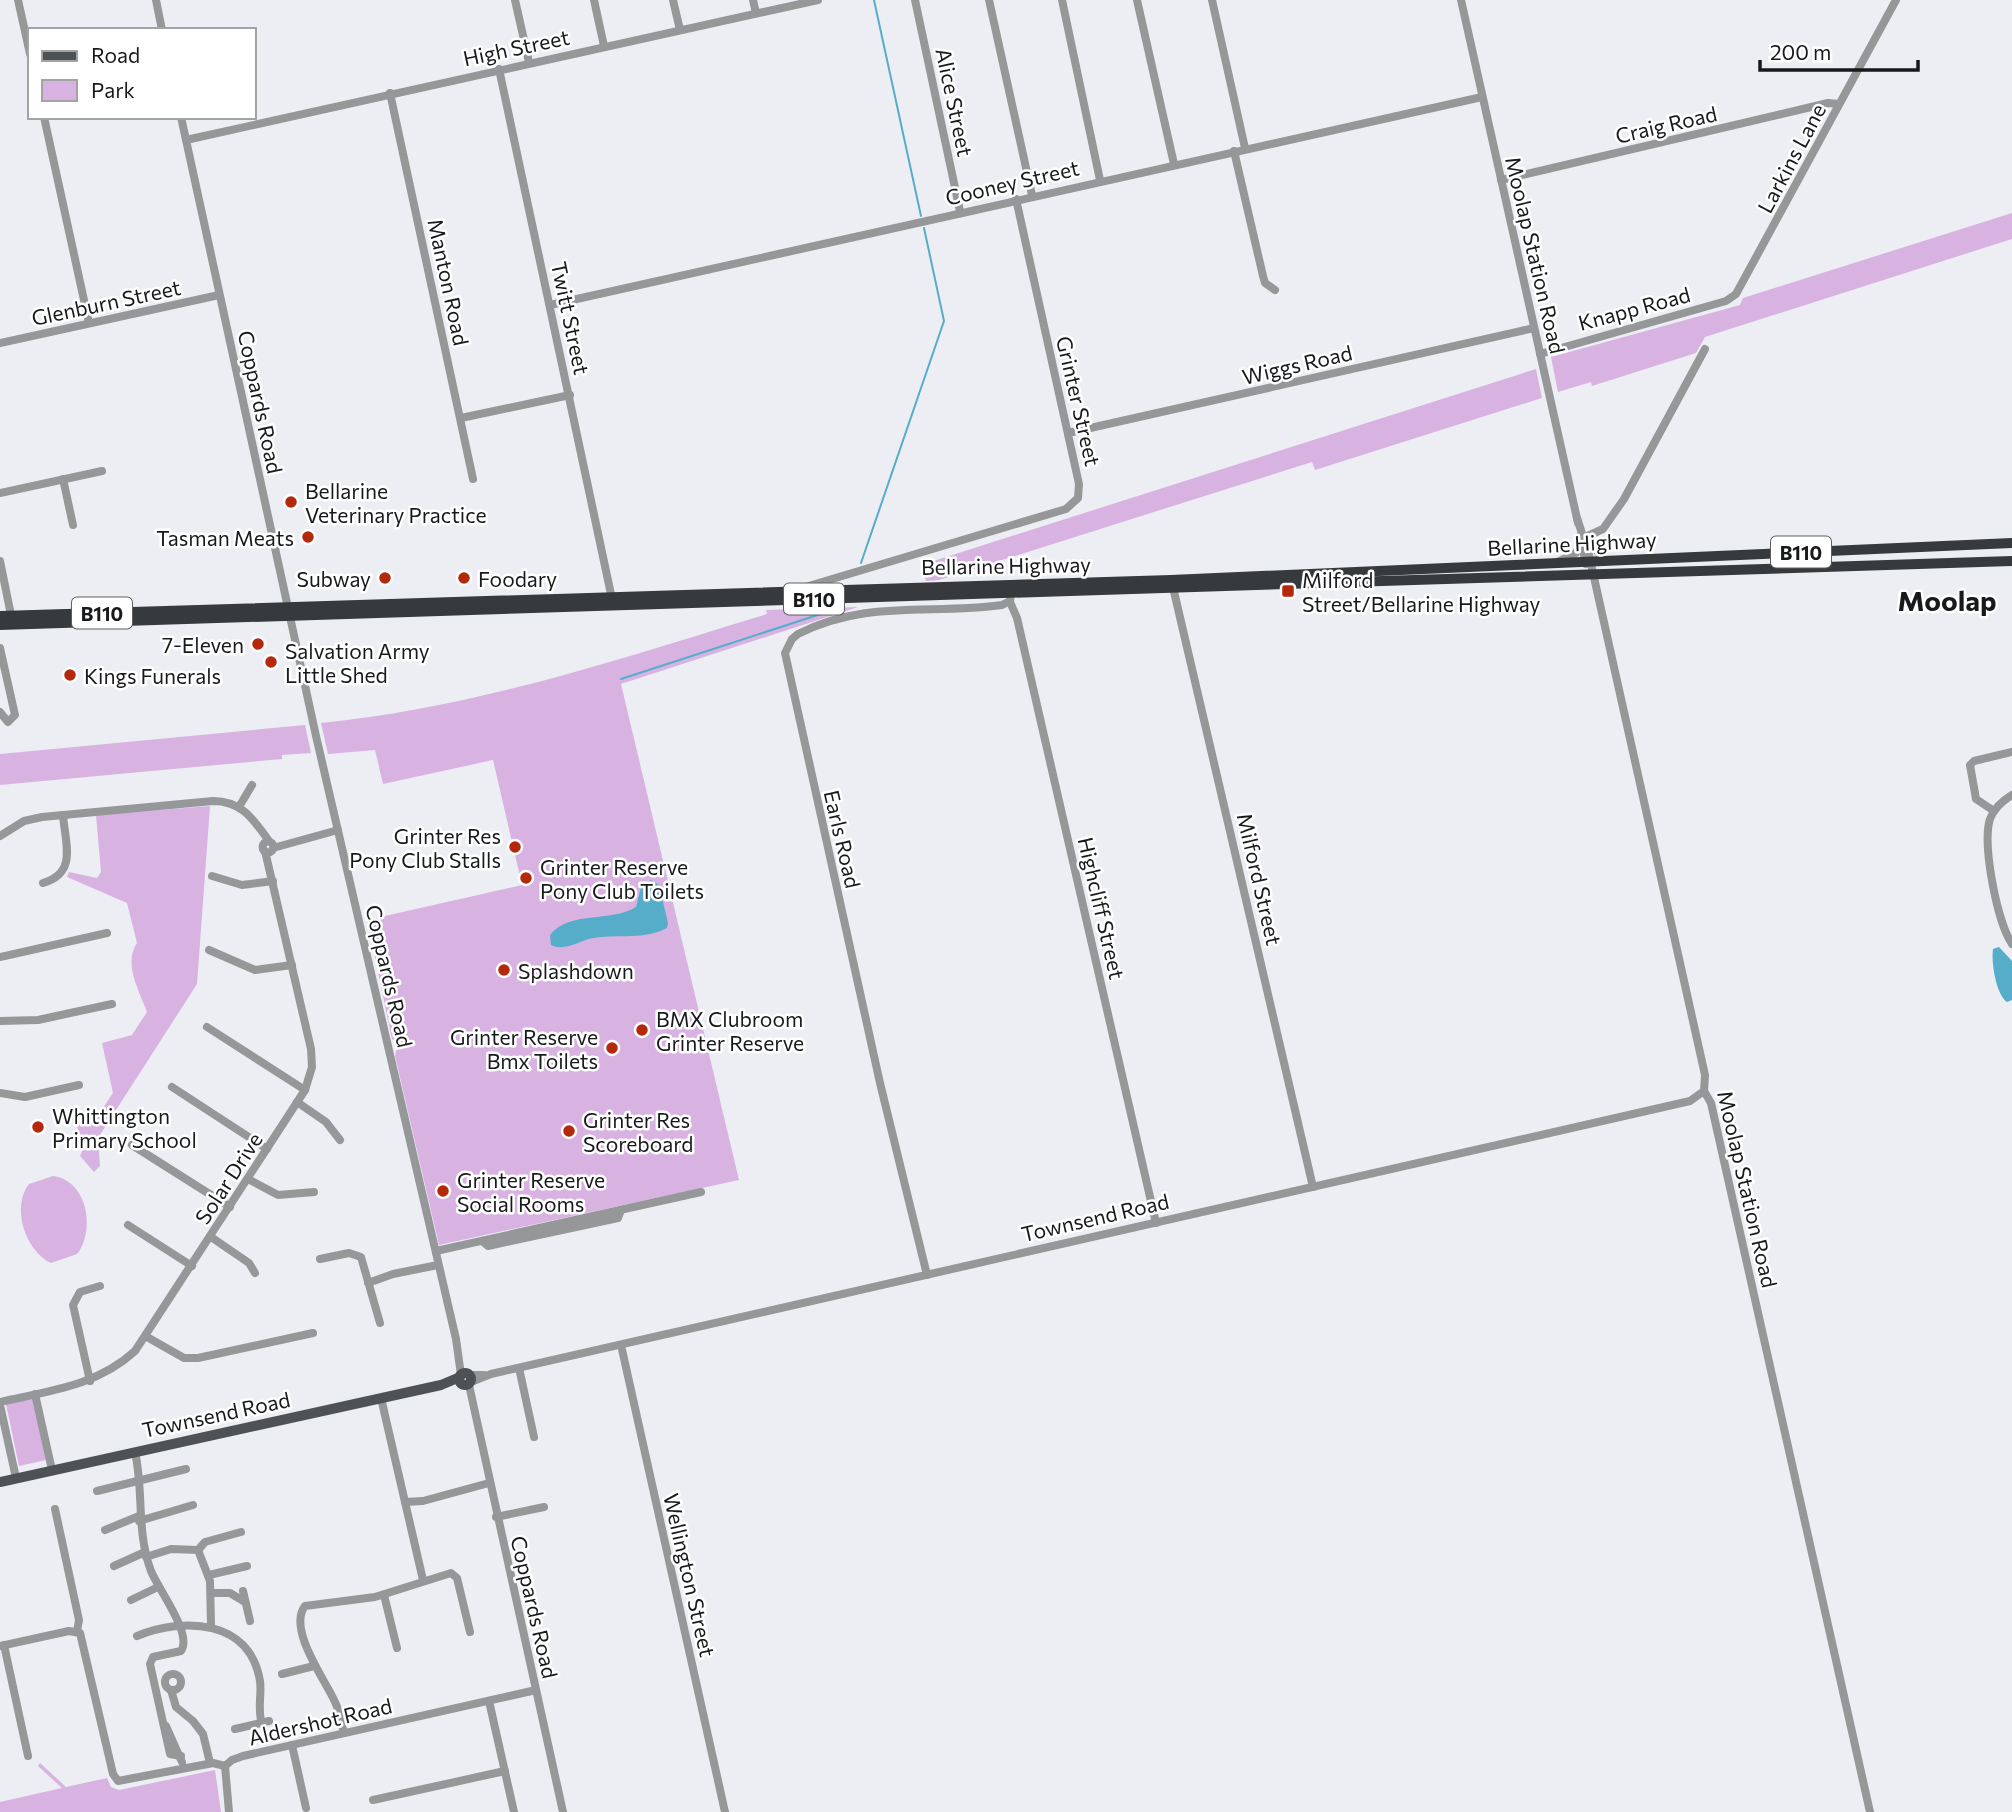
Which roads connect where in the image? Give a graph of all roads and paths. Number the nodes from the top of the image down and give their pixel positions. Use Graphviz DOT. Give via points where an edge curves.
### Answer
graph roads {
  1 [pos="18,0"];
  2 [pos="156,0"];
  3 [pos="514,0"];
  4 [pos="594,0"];
  5 [pos="673,0"];
  6 [pos="752,0"];
  7 [pos="818,0"];
  8 [pos="915,0"];
  9 [pos="989,0"];
  10 [pos="1062,0"];
  11 [pos="1137,0"];
  12 [pos="1212,0"];
  13 [pos="1461,0"];
  14 [pos="1896,0"];
  15 [pos="755,13"];
  16 [pos="162,28"];
  17 [pos="680,30"];
  18 [pos="28,45"];
  19 [pos="604,46"];
  20 [pos="529,62"];
  21 [pos="499,69"];
  22 [pos="390,93"];
  23 [pos="1482,97"];
  24 [pos="1839,104"];
  25 [pos="44,119"];
  26 [pos="181,119"];
  27 [pos="186,138"];
  28 [pos="1245,148"];
  29 [pos="1234,151"];
  30 [pos="1174,164"];
  31 [pos="1100,180"];
  32 [pos="1501,180"];
  33 [pos="1032,195"];
  34 [pos="1016,199"];
  35 [pos="960,211"];
  36 [pos="1275,290"];
  37 [pos="1736,294"];
  38 [pos="219,295"];
  39 [pos="550,305"];
  40 [pos="89,323"];
  41 [pos="1534,328"];
  42 [pos="0,343"];
  43 [pos="1705,349"];
  44 [pos="1540,354"];
  45 [pos="570,395"];
  46 [pos="461,418"];
  47 [pos="1068,433"];
  48 [pos="102,471"];
  49 [pos="63,479"];
  50 [pos="473,479"];
  51 [pos="0,493"];
  52 [pos="73,525"];
  53 [pos="1583,538"];
  54 [pos="2012,543"];
  55 [pos="1604,560"];
  56 [pos="0,561"];
  57 [pos="1588,561"];
  58 [pos="2012,561"];
  59 [pos="1556,563"];
  60 [pos="850,574"];
  61 [pos="1591,574"];
  62 [pos="1172,584"];
  63 [pos="835,590"];
  64 [pos="793,591"];
  65 [pos="1011,593"];
  66 [pos="615,599"];
  67 [pos="818,599"];
  68 [pos="289,611"];
  69 [pos="8,618"];
  70 [pos="0,625"];
  71 [pos="0,648"];
  72 [pos="0,712"];
  73 [pos="2012,752"];
  74 [pos="252,785"];
  75 [pos="2012,795"];
  76 [pos="239,807"];
  77 [pos="1994,811"];
  78 [pos="63,815"];
  79 [pos="338,830"];
  80 [pos="0,836"];
  81 [pos="269,846"];
  82 [pos="212,876"];
  83 [pos="273,881"];
  84 [pos="43,883"];
  85 [pos="107,933"];
  86 [pos="2012,944"];
  87 [pos="209,950"];
  88 [pos="0,957"];
  89 [pos="292,965"];
  90 [pos="112,1004"];
  91 [pos="0,1021"];
  92 [pos="207,1027"];
  93 [pos="79,1085"];
  94 [pos="172,1087"];
  95 [pos="305,1090"];
  96 [pos="1704,1091"];
  97 [pos="0,1093"];
  98 [pos="297,1102"];
  99 [pos="340,1140"];
  100 [pos="132,1145"];
  101 [pos="267,1149"];
  102 [pos="248,1179"];
  103 [pos="1313,1187"];
  104 [pos="314,1192"];
  105 [pos="701,1192"];
  106 [pos="230,1207"];
  107 [pos="1156,1223"];
  108 [pos="128,1225"];
  109 [pos="211,1237"];
  110 [pos="436,1251"];
  111 [pos="320,1259"];
  112 [pos="439,1265"];
  113 [pos="192,1266"];
  114 [pos="256,1273"];
  115 [pos="927,1275"];
  116 [pos="368,1283"];
  117 [pos="100,1286"];
  118 [pos="380,1323"];
  119 [pos="313,1333"];
  120 [pos="147,1337"];
  121 [pos="621,1345"];
  122 [pos="519,1368"];
  123 [pos="465,1380"];
  124 [pos="90,1381"];
  125 [pos="35,1394"];
  126 [pos="381,1398"];
  127 [pos="0,1403"];
  128 [pos="534,1437"];
  129 [pos="135,1452"];
  130 [pos="186,1469"];
  131 [pos="52,1470"];
  132 [pos="16,1478"];
  133 [pos="141,1481"];
  134 [pos="0,1482"];
  135 [pos="489,1483"];
  136 [pos="97,1491"];
  137 [pos="405,1502"];
  138 [pos="193,1506"];
  139 [pos="544,1507"];
  140 [pos="55,1509"];
  141 [pos="496,1517"];
  142 [pos="139,1518"];
  143 [pos="105,1530"];
  144 [pos="241,1532"];
  145 [pos="198,1549"];
  146 [pos="146,1555"];
  147 [pos="114,1566"];
  148 [pos="247,1566"];
  149 [pos="209,1576"];
  150 [pos="424,1580"];
  151 [pos="158,1587"];
  152 [pos="243,1591"];
  153 [pos="211,1593"];
  154 [pos="384,1595"];
  155 [pos="131,1600"];
  156 [pos="245,1602"];
  157 [pos="250,1621"];
  158 [pos="180,1625"];
  159 [pos="211,1626"];
  160 [pos="77,1631"];
  161 [pos="470,1632"];
  162 [pos="137,1636"];
  163 [pos="2,1646"];
  164 [pos="397,1648"];
  165 [pos="314,1666"];
  166 [pos="282,1674"];
  167 [pos="171,1690"];
  168 [pos="536,1690"];
  169 [pos="489,1701"];
  170 [pos="235,1729"];
  171 [pos="344,1733"];
  172 [pos="292,1745"];
  173 [pos="28,1756"];
  174 [pos="210,1763"];
  175 [pos="225,1766"];
  176 [pos="184,1769"];
  177 [pos="505,1771"];
  178 [pos="373,1800"];
  179 [pos="306,1808"];
  180 [pos="229,1812"];
  181 [pos="514,1812"];
  182 [pos="563,1812"];
  183 [pos="725,1812"];
  184 [pos="1870,1812"];
  1 -- 18 [label="street"];
  2 -- 16 [label="street"];
  3 -- 20 [label="street"];
  4 -- 19 [label="street"];
  5 -- 17 [label="street"];
  6 -- 15 [label="street"];
  7 -- 15 [label="street, High Street"];
  8 -- 35 [label="street, Alice Street"];
  9 -- 33 [label="street"];
  10 -- 31 [label="street"];
  11 -- 30 [label="street"];
  12 -- 28 [label="street"];
  13 -- 23 [label="street, Moolap Station Road"];
  14 -- 24 [label="street, Larkins Lane"];
  15 -- 17 [label="street, High Street"];
  17 -- 19 [label="street, High Street"];
  19 -- 20 [label="street, High Street"];
  20 -- 21 [label="street, High Street"];
  21 -- 22 [label="street, High Street"];
  21 -- 39 [label="street, Twitt Street"];
  22 -- 27 [label="street, High Street"];
  22 -- 46 [label="street, Manton Road"];
  23 -- 28 [label="street, Cooney Street"];
  23 -- 32 [label="street, Moolap Station Road"];
  24 -- 32 [label="street, Craig Road"];
  24 -- 37 [label="street, Larkins Lane"];
  25 -- 40 [label="street"];
  26 -- 27 [label="street, Coppards Road"];
  27 -- 38 [label="street, Coppards Road"];
  28 -- 29 [label="street, Cooney Street"];
  29 -- 30 [label="street, Cooney Street"];
  29 -- 36 [label="street" via="1265,283"];
  30 -- 31 [label="street, Cooney Street"];
  31 -- 33 [label="street, Cooney Street"];
  32 -- 41 [label="street, Moolap Station Road"];
  33 -- 34 [label="street, Cooney Street"];
  34 -- 35 [label="street, Cooney Street"];
  34 -- 47 [label="street, Grinter Street"];
  35 -- 39 [label="street, Cooney Street"];
  37 -- 44 [label="street, Knapp Road"];
  38 -- 40 [label="street, Glenburn Street"];
  38 -- 68 [label="street, Coppards Road"];
  39 -- 45 [label="street, Twitt Street"];
  40 -- 42 [label="street, Glenburn Street"];
  41 -- 44 [label="street, Moolap Station Road"];
  41 -- 47 [label="street, Wiggs Road"];
  43 -- 53 [label="street" via="1632,486 1605,527"];
  44 -- 53 [label="street, Moolap Station Road"];
  45 -- 46 [label="street"];
  45 -- 66 [label="street, Twitt Street"];
  46 -- 50 [label="street, Manton Road"];
  47 -- 60 [label="street, Grinter Street" via="1080,489 1072,506"];
  48 -- 49 [label="street"];
  49 -- 51 [label="street"];
  49 -- 52 [label="street"];
  53 -- 55 [label="street"];
  53 -- 57 [label="street, Moolap Station Road"];
  53 -- 59 [label="street" via="1574,554"];
  54 -- 55 [label="highway, Bellarine Highway / B110"];
  55 -- 57 [label="highway, Bellarine Highway / B110"];
  56 -- 69 [label="street"];
  57 -- 59 [label="highway, Bellarine Highway / B110"];
  57 -- 61 [label="street, Moolap Station Road"];
  58 -- 61 [label="highway, Bellarine Highway / B110"];
  59 -- 62 [label="highway, Bellarine Highway / B110"];
  60 -- 63 [label="street, Grinter Street"];
  60 -- 64 [label="street, Grinter Street"];
  61 -- 62 [label="highway, Bellarine Highway / B110"];
  61 -- 96 [label="street, Moolap Station Road" via="1705,1075"];
  62 -- 65 [label="highway, Bellarine Highway / B110"];
  62 -- 103 [label="street, Milford Street"];
  63 -- 64 [label="highway, Bellarine Highway / B110"];
  63 -- 65 [label="highway, Bellarine Highway / B110"];
  63 -- 67 [label="highway"];
  64 -- 66 [label="highway, Bellarine Highway / B110"];
  65 -- 67 [label="highway, Bellarine Highway / B110"];
  65 -- 107 [label="street, Highcliff Street"];
  65 -- 115 [label="street, Earls Road" via="996,606 889,608 863,613 806,630 792,639 785,653"];
  66 -- 67 [label="highway, Bellarine Highway / B110"];
  66 -- 68 [label="highway, Bellarine Highway / B110"];
  68 -- 69 [label="highway, Bellarine Highway / B110"];
  68 -- 79 [label="street, Coppards Road"];
  69 -- 70 [label="highway, Bellarine Highway / B110"];
  71 -- 72 [label="street" via="15,715 8,722"];
  73 -- 77 [label="street" via="1970,765 1976,799"];
  74 -- 76 [label="street"];
  75 -- 77 [label="street"];
  76 -- 78 [label="street" via="213,801"];
  76 -- 81 [label="street"];
  77 -- 86 [label="street" via="1988,852 2003,925"];
  78 -- 80 [label="street" via="24,821"];
  78 -- 84 [label="street" via="66,868"];
  79 -- 81 [label="street"];
  79 -- 110 [label="street, Coppards Road"];
  81 -- 83 [label="street, Solar Drive"];
  82 -- 83 [label="street" via="242,885"];
  83 -- 89 [label="street, Solar Drive"];
  85 -- 88 [label="street"];
  87 -- 89 [label="street" via="255,970"];
  89 -- 95 [label="street, Solar Drive" via="312,1049"];
  90 -- 91 [label="street" via="38,1020"];
  92 -- 95 [label="street"];
  93 -- 97 [label="street" via="25,1097"];
  94 -- 101 [label="street"];
  95 -- 98 [label="street, Solar Drive"];
  96 -- 103 [label="street, Townsend Road" via="1690,1101"];
  96 -- 184 [label="street, Moolap Station Road" via="1711,1103"];
  98 -- 99 [label="street" via="326,1122"];
  98 -- 101 [label="street, Solar Drive"];
  100 -- 106 [label="street"];
  101 -- 102 [label="street, Solar Drive"];
  102 -- 104 [label="street" via="278,1195"];
  102 -- 106 [label="street, Solar Drive"];
  103 -- 107 [label="street, Townsend Road"];
  105 -- 110 [label="street"];
  106 -- 109 [label="street, Solar Drive"];
  107 -- 115 [label="street, Townsend Road"];
  108 -- 113 [label="street"];
  109 -- 113 [label="street, Solar Drive"];
  109 -- 114 [label="street"];
  110 -- 112 [label="street, Coppards Road"];
  111 -- 116 [label="street" via="358,1254"];
  112 -- 116 [label="street"];
  112 -- 123 [label="street, Coppards Road"];
  113 -- 120 [label="street, Solar Drive"];
  115 -- 121 [label="street, Townsend Road"];
  116 -- 118 [label="street"];
  117 -- 124 [label="street" via="80,1292 73,1305"];
  119 -- 120 [label="street" via="198,1358 184,1358"];
  120 -- 124 [label="street, Solar Drive" via="125,1360"];
  121 -- 122 [label="street, Townsend Road"];
  121 -- 183 [label="street, Wellington Street"];
  122 -- 123 [label="street, Townsend Road"];
  122 -- 128 [label="street"];
  123 -- 126 [label="main road, Townsend Road"];
  123 -- 135 [label="street, Coppards Road"];
  124 -- 125 [label="street, Solar Drive"];
  125 -- 127 [label="street, Solar Drive"];
  125 -- 131 [label="street"];
  126 -- 129 [label="main road, Townsend Road"];
  126 -- 137 [label="street"];
  127 -- 132 [label="street"];
  129 -- 131 [label="main road, Townsend Road"];
  129 -- 133 [label="street"];
  130 -- 133 [label="street"];
  131 -- 132 [label="main road, Townsend Road"];
  132 -- 134 [label="main road, Townsend Road"];
  133 -- 136 [label="street"];
  133 -- 142 [label="street"];
  135 -- 137 [label="street" via="423,1502"];
  135 -- 141 [label="street, Coppards Road"];
  137 -- 150 [label="street"];
  138 -- 142 [label="street"];
  139 -- 141 [label="street"];
  140 -- 160 [label="street" via="79,1620"];
  141 -- 168 [label="street, Coppards Road"];
  142 -- 143 [label="street"];
  142 -- 146 [label="street"];
  144 -- 145 [label="street" via="205,1542"];
  145 -- 146 [label="street"];
  145 -- 149 [label="street"];
  146 -- 147 [label="street"];
  146 -- 151 [label="street"];
  148 -- 149 [label="street"];
  149 -- 153 [label="street"];
  150 -- 154 [label="street"];
  150 -- 161 [label="street" via="455,1575"];
  151 -- 155 [label="street"];
  151 -- 158 [label="street"];
  152 -- 156 [label="street"];
  153 -- 156 [label="street" via="230,1593"];
  153 -- 159 [label="street"];
  154 -- 164 [label="street"];
  154 -- 165 [label="street" via="305,1606 302,1625"];
  156 -- 157 [label="street"];
  158 -- 159 [label="street"];
  158 -- 162 [label="street"];
  158 -- 176 [label="street" via="183,1648 150,1661 170,1756 181,1756"];
  159 -- 170 [label="street" via="232,1636 252,1657 260,1682 265,1722"];
  160 -- 163 [label="street"];
  160 -- 176 [label="street, Aldershot Road" via="84,1641 116,1779 127,1782"];
  163 -- 173 [label="street"];
  165 -- 166 [label="street"];
  165 -- 171 [label="street" via="335,1701"];
  167 -- 174 [label="street" via="176,1707 203,1734"];
  168 -- 169 [label="street, Aldershot Road"];
  168 -- 182 [label="street, Coppards Road"];
  169 -- 171 [label="street, Aldershot Road"];
  169 -- 177 [label="street"];
  171 -- 172 [label="street, Aldershot Road"];
  172 -- 175 [label="street, Aldershot Road" via="237,1758"];
  172 -- 179 [label="street"];
  174 -- 175 [label="street, Aldershot Road"];
  174 -- 176 [label="street, Aldershot Road"];
  175 -- 180 [label="street"];
  177 -- 178 [label="street"];
  177 -- 181 [label="street"];
}
